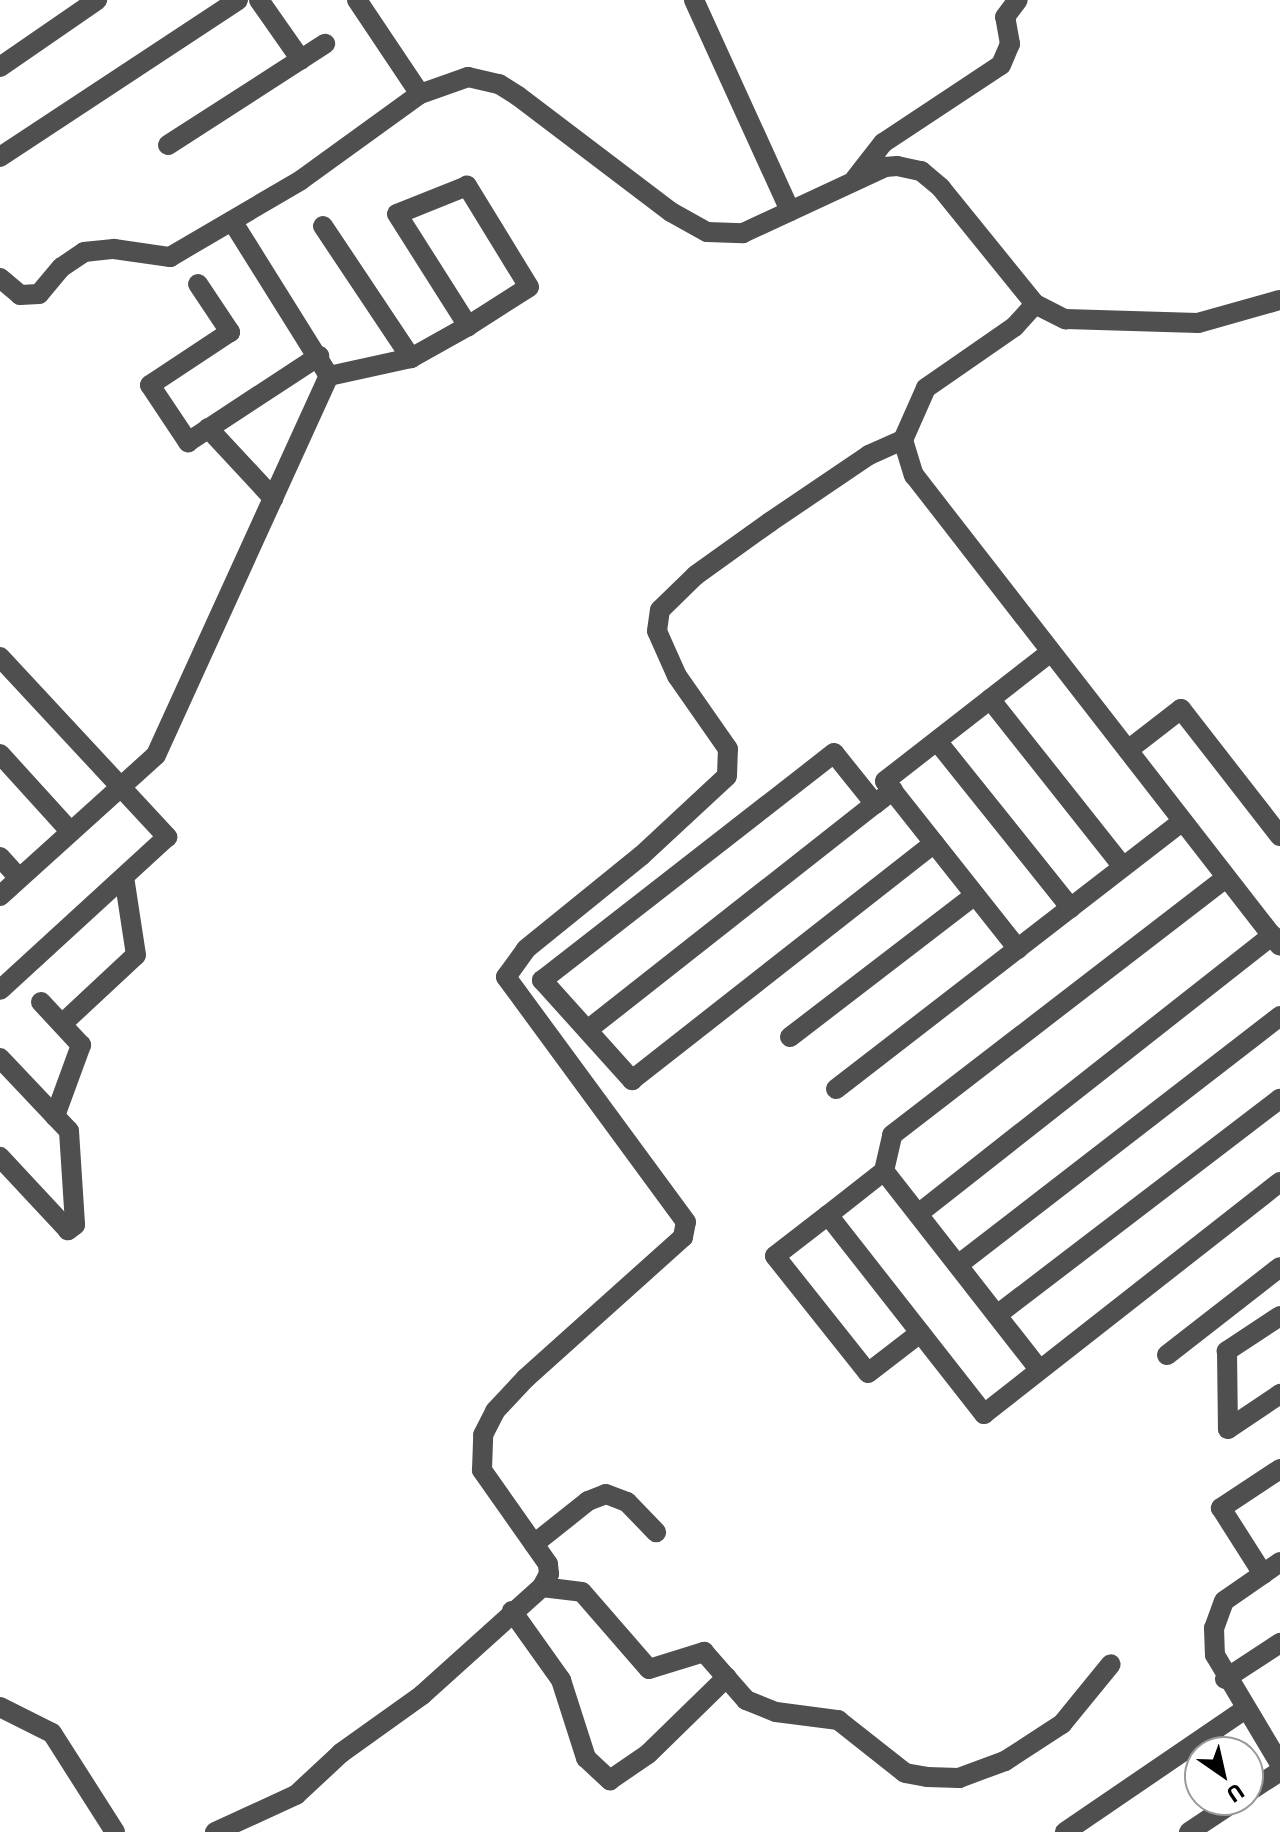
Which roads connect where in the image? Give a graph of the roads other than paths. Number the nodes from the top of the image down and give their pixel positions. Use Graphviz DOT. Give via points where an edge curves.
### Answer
graph roads {
  1 [pos="97,0"];
  2 [pos="238,0"];
  3 [pos="259,0"];
  4 [pos="357,0"];
  5 [pos="694,0"];
  6 [pos="1018,0"];
  7 [pos="325,44"];
  8 [pos="301,60"];
  9 [pos="0,67"];
  10 [pos="420,94"];
  11 [pos="168,145"];
  12 [pos="0,157"];
  13 [pos="852,184"];
  14 [pos="790,211"];
  15 [pos="234,224"];
  16 [pos="323,226"];
  17 [pos="0,278"];
  18 [pos="198,284"];
  19 [pos="1280,300"];
  20 [pos="1035,304"];
  21 [pos="468,326"];
  22 [pos="319,356"];
  23 [pos="411,358"];
  24 [pos="329,376"];
  25 [pos="208,428"];
  26 [pos="903,440"];
  27 [pos="273,498"];
  28 [pos="1048,654"];
  29 [pos="0,657"];
  30 [pos="990,699"];
  31 [pos="937,741"];
  32 [pos="1128,750"];
  33 [pos="0,754"];
  34 [pos="120,787"];
  35 [pos="893,790"];
  36 [pos="875,804"];
  37 [pos="1183,821"];
  38 [pos="71,832"];
  39 [pos="1280,836"];
  40 [pos="934,843"];
  41 [pos="0,857"];
  42 [pos="1123,867"];
  43 [pos="124,877"];
  44 [pos="19,878"];
  45 [pos="1225,879"];
  46 [pos="975,895"];
  47 [pos="0,896"];
  48 [pos="1071,908"];
  49 [pos="1277,938"];
  50 [pos="1018,949"];
  51 [pos="0,990"];
  52 [pos="41,1002"];
  53 [pos="1280,1016"];
  54 [pos="62,1024"];
  55 [pos="590,1028"];
  56 [pos="790,1037"];
  57 [pos="0,1058"];
  58 [pos="836,1089"];
  59 [pos="1280,1099"];
  60 [pos="55,1116"];
  61 [pos="0,1157"];
  62 [pos="884,1171"];
  63 [pos="1280,1182"];
  64 [pos="918,1214"];
  65 [pos="828,1215"];
  66 [pos="958,1265"];
  67 [pos="1280,1267"];
  68 [pos="997,1315"];
  69 [pos="1280,1316"];
  70 [pos="920,1333"];
  71 [pos="1167,1355"];
  72 [pos="1038,1368"];
  73 [pos="1280,1394"];
  74 [pos="1280,1469"];
  75 [pos="656,1532"];
  76 [pos="534,1544"];
  77 [pos="1280,1562"];
  78 [pos="1263,1574"];
  79 [pos="542,1587"];
  80 [pos="512,1611"];
  81 [pos="1280,1643"];
  82 [pos="1111,1664"];
  83 [pos="727,1677"];
  84 [pos="1225,1679"];
  85 [pos="0,1707"];
  86 [pos="1244,1710"];
  87 [pos="1280,1764"];
  88 [pos="1213,1816"];
  89 [pos="115,1832"];
  90 [pos="215,1832"];
  91 [pos="1065,1832"];
  92 [pos="1189,1832"];
  1 -- 9 [label="street"];
  2 -- 12 [label="street"];
  3 -- 8 [label="street"];
  4 -- 10 [label="street"];
  5 -- 14 [label="street"];
  6 -- 13 [label="street" via="1005,17 1010,44 1001,65 883,143"];
  7 -- 8 [label="street"];
  8 -- 11 [label="street"];
  10 -- 14 [label="street" via="453,79 482,79 518,96 671,212 707,232 743,233"];
  10 -- 15 [label="street"];
  13 -- 14 [label="street"];
  13 -- 20 [label="street" via="885,167 921,171 941,188"];
  15 -- 17 [label="street" via="170,257 114,249 84,252 62,267 39,294 20,295"];
  15 -- 22 [label="street"];
  16 -- 23 [label="street"];
  18 -- 25 [label="street" via="230,332 150,385 188,442"];
  19 -- 20 [label="street" via="1198,323 1065,319"];
  20 -- 26 [label="street" via="1014,327 926,388"];
  21 -- 21 [label="street" via="397,214 467,186 529,287"];
  21 -- 23 [label="street"];
  22 -- 24 [label="street"];
  22 -- 25 [label="street"];
  23 -- 24 [label="street"];
  24 -- 27 [label="street"];
  25 -- 27 [label="street"];
  26 -- 28 [label="street" via="914,475"];
  26 -- 76 [label="street" via="869,455 770,522 696,575 660,610 657,631 677,676 728,749 727,776 508,970 511,991 686,1222 683,1237 526,1378 495,1411 483,1435 482,1470"];
  27 -- 34 [label="street" via="156,755"];
  28 -- 30 [label="street"];
  28 -- 32 [label="street"];
  29 -- 34 [label="street"];
  30 -- 31 [label="street"];
  30 -- 42 [label="street"];
  31 -- 35 [label="street" via="885,781"];
  31 -- 48 [label="street"];
  32 -- 37 [label="street"];
  32 -- 39 [label="street" via="1181,709"];
  33 -- 38 [label="street"];
  34 -- 38 [label="street"];
  34 -- 43 [label="street" via="167,837"];
  35 -- 36 [label="street"];
  35 -- 40 [label="street"];
  36 -- 55 [label="street"];
  36 -- 55 [label="street" via="834,753 542,980 579,1026"];
  37 -- 42 [label="street"];
  37 -- 45 [label="street"];
  38 -- 44 [label="street"];
  40 -- 46 [label="street"];
  40 -- 55 [label="street" via="632,1080"];
  41 -- 44 [label="street"];
  42 -- 48 [label="street"];
  43 -- 51 [label="street"];
  43 -- 54 [label="street" via="136,955"];
  44 -- 47 [label="street"];
  45 -- 49 [label="street"];
  45 -- 62 [label="street" via="892,1135"];
  46 -- 50 [label="street"];
  46 -- 56 [label="street"];
  48 -- 50 [label="street"];
  49 -- 64 [label="street"];
  50 -- 58 [label="street"];
  52 -- 54 [label="street"];
  53 -- 66 [label="street"];
  54 -- 60 [label="street" via="81,1045"];
  57 -- 60 [label="street"];
  59 -- 68 [label="street"];
  60 -- 61 [label="street" via="69,1131 75,1225 68,1230"];
  62 -- 64 [label="street"];
  62 -- 65 [label="street"];
  63 -- 72 [label="street"];
  64 -- 66 [label="street"];
  65 -- 70 [label="street"];
  65 -- 70 [label="street" via="775,1256 868,1373"];
  66 -- 68 [label="street"];
  67 -- 71 [label="street"];
  68 -- 72 [label="street"];
  69 -- 73 [label="street" via="1227,1351 1228,1429"];
  70 -- 72 [label="street" via="984,1414"];
  74 -- 78 [label="street" via="1221,1508"];
  75 -- 76 [label="street" via="627,1502 606,1494 588,1501"];
  76 -- 79 [label="street" via="548,1564"];
  77 -- 78 [label="street"];
  78 -- 84 [label="street" via="1224,1601 1214,1628 1215,1655"];
  79 -- 80 [label="street"];
  79 -- 83 [label="street" via="582,1592 649,1669 696,1651 711,1655"];
  80 -- 83 [label="street" via="561,1680 586,1758 610,1780 648,1754"];
  80 -- 90 [label="street" via="422,1695 341,1753 296,1795"];
  81 -- 84 [label="street"];
  82 -- 83 [label="street" via="1062,1724 1005,1761 959,1778 905,1773 838,1720 759,1708"];
  84 -- 86 [label="street"];
  85 -- 89 [label="street" via="52,1733"];
  86 -- 87 [label="street"];
  86 -- 91 [label="street"];
  88 -- 92 [label="street"];
}
